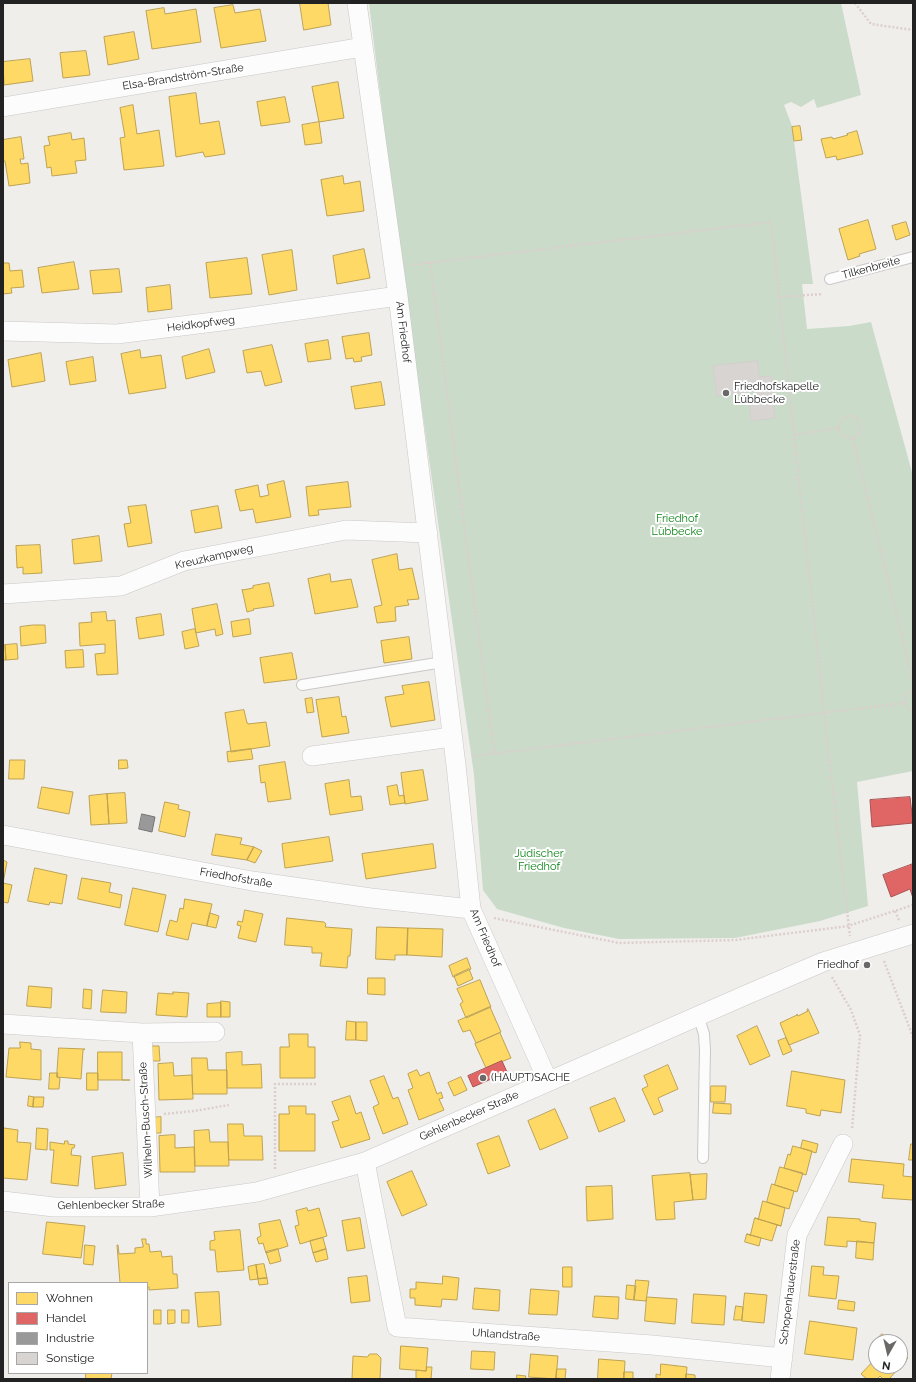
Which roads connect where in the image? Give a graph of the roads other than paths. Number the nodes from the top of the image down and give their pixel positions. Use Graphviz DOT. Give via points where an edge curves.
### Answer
graph roads {
  1 [pos="357,3"];
  2 [pos="362,47"];
  3 [pos="3,107"];
  4 [pos="913,257"];
  5 [pos="830,279"];
  6 [pos="398,296"];
  7 [pos="3,331"];
  8 [pos="428,533"];
  9 [pos="3,594"];
  10 [pos="443,662"];
  11 [pos="302,686"];
  12 [pos="452,737"];
  13 [pos="312,756"];
  14 [pos="3,835"];
  15 [pos="472,912"];
  16 [pos="913,934"];
  17 [pos="698,1015"];
  18 [pos="3,1024"];
  19 [pos="215,1032"];
  20 [pos="142,1033"];
  21 [pos="548,1081"];
  22 [pos="842,1144"];
  23 [pos="703,1158"];
  24 [pos="365,1162"];
  25 [pos="3,1201"];
  26 [pos="150,1207"];
  27 [pos="783,1358"];
  28 [pos="780,1379"];
  1 -- 2 [label="street, Am Friedhof"];
  2 -- 3 [label="street, Elsa-Brandström-Straße"];
  2 -- 6 [label="street, Am Friedhof"];
  4 -- 5 [label="lane, Tilkenbreite"];
  6 -- 7 [label="street, Heidkopfweg" via="117,334"];
  6 -- 8 [label="street, Am Friedhof"];
  8 -- 9 [label="street, Kreuzkampweg" via="346,530 184,561 121,586"];
  8 -- 10 [label="street, Am Friedhof"];
  10 -- 11 [label="lane"];
  10 -- 12 [label="street, Am Friedhof"];
  12 -- 13 [label="street"];
  12 -- 15 [label="street, Am Friedhof"];
  14 -- 15 [label="street, Friedhofstraße" via="252,881"];
  15 -- 21 [label="street, Am Friedhof"];
  16 -- 17 [label="street, Gehlenbecker Straße" via="823,962"];
  17 -- 21 [label="street, Gehlenbecker Straße"];
  17 -- 23 [label="lane" via="704,1034 705,1050"];
  18 -- 20 [label="street"];
  19 -- 20 [label="street"];
  20 -- 26 [label="street, Wilhelm-Busch-Straße"];
  21 -- 24 [label="street, Gehlenbecker Straße"];
  22 -- 27 [label="street, Schopenhauerstraße" via="797,1235"];
  24 -- 26 [label="street, Gehlenbecker Straße" via="257,1192"];
  24 -- 27 [label="street, Uhlandstraße" via="397,1327 652,1345"];
  25 -- 26 [label="street, Gehlenbecker Straße" via="54,1207"];
  27 -- 28 [label="street, Schopenhauerstraße"];
}
